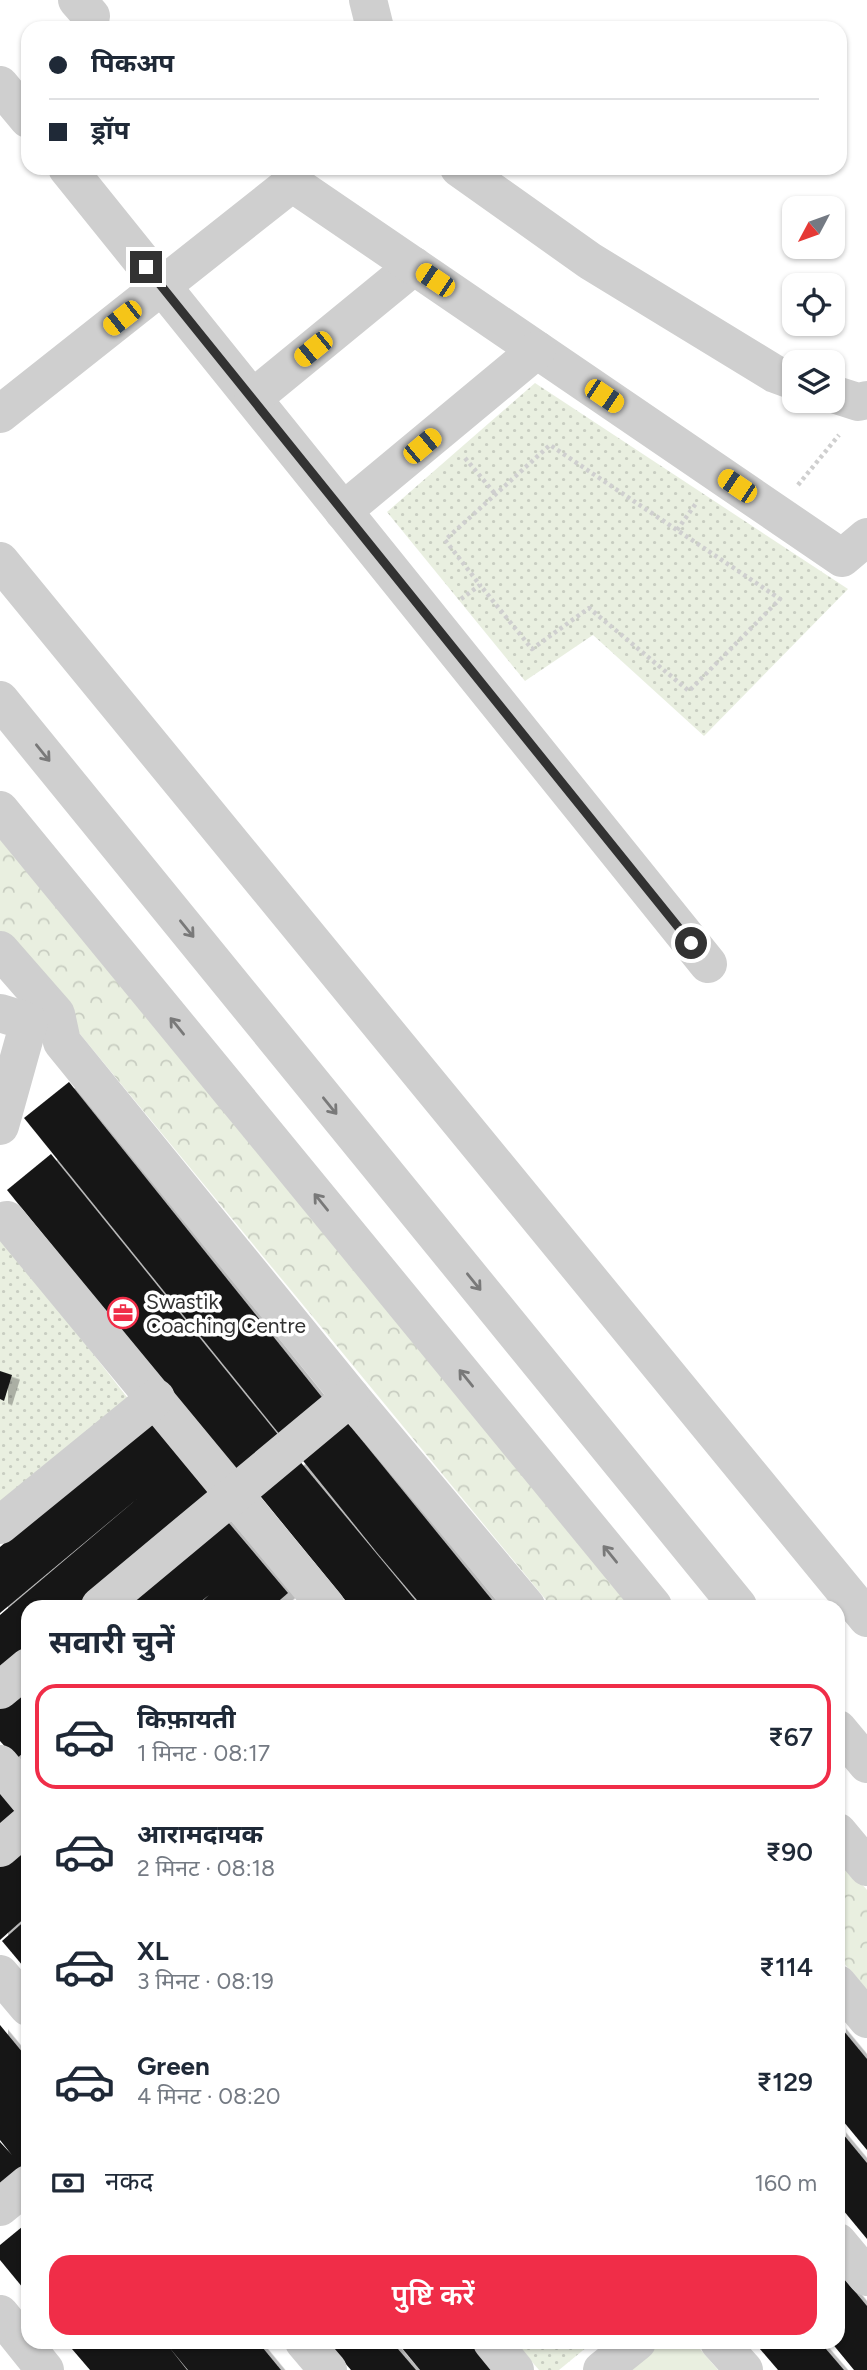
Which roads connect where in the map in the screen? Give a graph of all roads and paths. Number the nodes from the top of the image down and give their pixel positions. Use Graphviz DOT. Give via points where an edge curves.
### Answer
graph roads {
  1 [pos="368,0"];
  2 [pos="373,21"];
  3 [pos="0,85"];
  4 [pos="21,110"];
  5 [pos="73,175"];
  6 [pos="469,175"];
  7 [pos="414,266"];
  8 [pos="162,286"];
  9 [pos="537,350"];
  10 [pos="782,377"];
  11 [pos="848,397"];
  12 [pos="253,398"];
  13 [pos="0,414"];
  14 [pos="441,430"];
  15 [pos="496,495"];
  16 [pos="343,511"];
  17 [pos="776,513"];
  18 [pos="867,537"];
  19 [pos="0,561"];
  20 [pos="480,585"];
  21 [pos="432,621"];
  22 [pos="0,700"];
  23 [pos="0,810"];
  24 [pos="0,950"];
  25 [pos="708,964"];
  26 [pos="0,1013"];
  27 [pos="0,1126"];
  28 [pos="7,1220"];
  29 [pos="351,1397"];
  30 [pos="156,1398"];
  31 [pos="234,1494"];
  32 [pos="0,1525"];
  33 [pos="107,1600"];
  34 [pos="308,1600"];
  35 [pos="521,1600"];
  36 [pos="648,1600"];
  37 [pos="733,1600"];
  38 [pos="867,1618"];
  39 [pos="21,1673"];
  40 [pos="0,1690"];
  41 [pos="845,1738"];
  42 [pos="0,1764"];
  43 [pos="867,1765"];
  44 [pos="21,1790"];
  45 [pos="21,1830"];
  46 [pos="845,1840"];
  47 [pos="0,1848"];
  48 [pos="867,1867"];
  49 [pos="0,1974"];
  50 [pos="845,1993"];
  51 [pos="21,1999"];
  52 [pos="867,2020"];
  53 [pos="21,2190"];
  54 [pos="0,2207"];
  55 [pos="845,2250"];
  56 [pos="867,2277"];
  57 [pos="0,2314"];
  58 [pos="21,2340"];
  59 [pos="28,2349"];
  60 [pos="310,2349"];
  61 [pos="498,2349"];
  62 [pos="628,2349"];
  63 [pos="725,2349"];
  64 [pos="45,2370"];
  65 [pos="328,2370"];
  66 [pos="515,2370"];
  67 [pos="602,2370"];
  68 [pos="744,2370"];
  1 -- 2 [label="street"];
  3 -- 4 [label="street"];
  5 -- 8 [label="street"];
  6 -- 10 [label="street" via="590,261"];
  7 -- 8 [label="street" via="292,183"];
  7 -- 9 [label="street"];
  7 -- 12 [label="street"];
  8 -- 12 [label="street"];
  8 -- 13 [label="street"];
  9 -- 14 [label="street"];
  9 -- 17 [label="street"];
  11 -- 17 [label="path" via="842,431"];
  12 -- 16 [label="street"];
  14 -- 15 [label="path"];
  14 -- 16 [label="street"];
  15 -- 20 [label="path" via="445,541"];
  15 -- 20 [label="path" via="550,445 780,599 688,691 589,608 532,649"];
  16 -- 21 [label="street"];
  17 -- 18 [label="street" via="842,558"];
  19 -- 38 [label="street"];
  20 -- 21 [label="path"];
  21 -- 25 [label="street"];
  22 -- 37 [label="street, one-way"];
  36 -- 23 [label="street, one-way"];
  24 -- 29 [label="street" via="56,1014 62,1042"];
  26 -- 27 [label="street" via="29,1022"];
  28 -- 30 [label="street"];
  29 -- 31 [label="street"];
  29 -- 35 [label="street"];
  30 -- 31 [label="street"];
  30 -- 32 [label="street"];
  31 -- 33 [label="street"];
  31 -- 34 [label="street"];
  39 -- 40 [label="street"];
  41 -- 43 [label="street"];
  42 -- 44 [label="street"];
  45 -- 47 [label="street"];
  46 -- 48 [label="street"];
  49 -- 51 [label="street"];
  50 -- 52 [label="street"];
  53 -- 54 [label="street"];
  55 -- 56 [label="street"];
  57 -- 58 [label="street"];
  59 -- 64 [label="street"];
  60 -- 65 [label="street"];
  61 -- 66 [label="street"];
  62 -- 67 [label="street"];
  63 -- 68 [label="street"];
}
